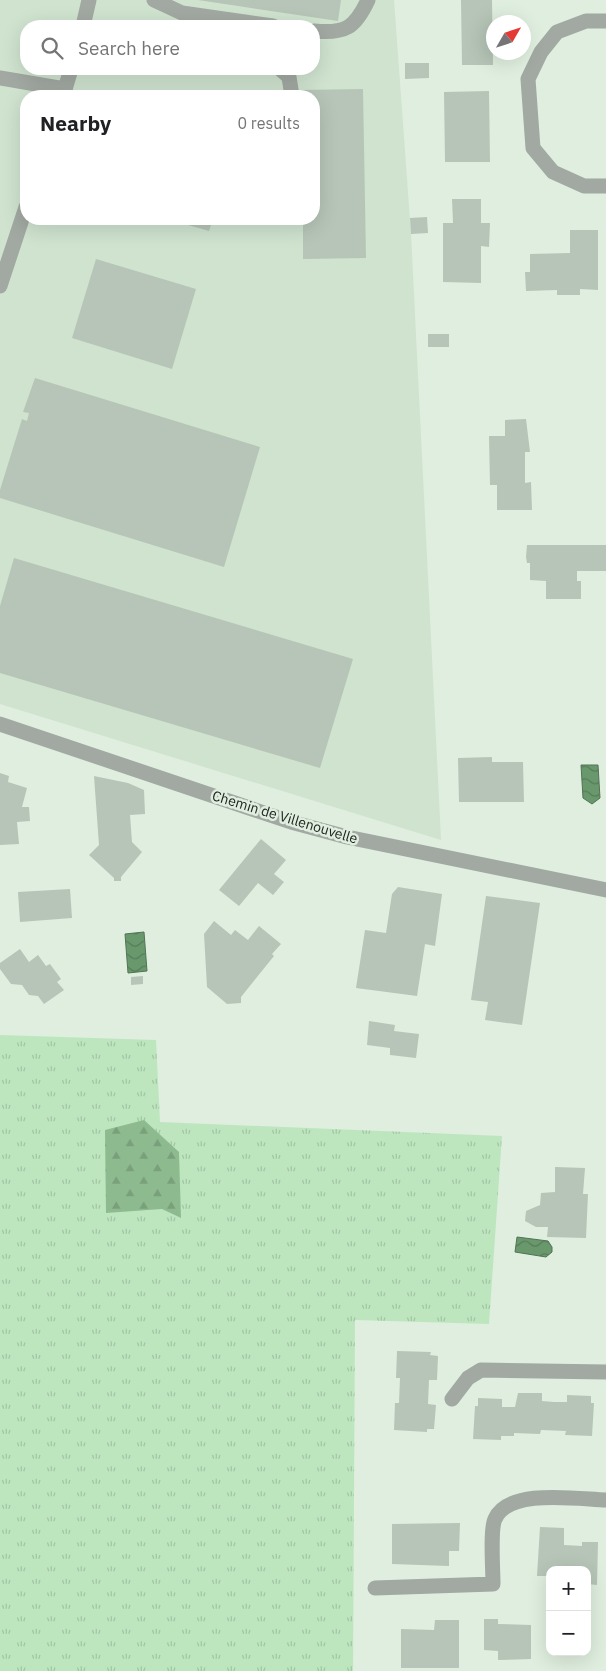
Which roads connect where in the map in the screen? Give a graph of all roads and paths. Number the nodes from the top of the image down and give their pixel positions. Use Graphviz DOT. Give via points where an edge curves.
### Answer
graph roads {
  1 [pos="89,0"];
  2 [pos="154,0"];
  3 [pos="368,0"];
  4 [pos="84,20"];
  5 [pos="232,20"];
  6 [pos="606,21"];
  7 [pos="320,32"];
  8 [pos="69,75"];
  9 [pos="287,75"];
  10 [pos="0,78"];
  11 [pos="55,90"];
  12 [pos="65,90"];
  13 [pos="291,90"];
  14 [pos="606,186"];
  15 [pos="20,225"];
  16 [pos="0,286"];
  17 [pos="0,724"];
  18 [pos="606,890"];
  19 [pos="606,1372"];
  20 [pos="452,1399"];
  21 [pos="606,1500"];
  22 [pos="375,1588"];
  1 -- 4 [label="street"];
  2 -- 5 [label="street" via="182,13"];
  3 -- 7 [label="street" via="358,21 334,33"];
  6 -- 14 [label="street" via="586,21 557,32 541,52 528,79 534,148 553,172 584,186"];
  8 -- 12 [label="street"];
  9 -- 13 [label="street"];
  10 -- 11 [label="street"];
  15 -- 16 [label="street"];
  17 -- 18 [label="street, Chemin de Villenouvelle" via="291,822 348,837"];
  19 -- 20 [label="street" via="481,1370 468,1378"];
  21 -- 22 [label="street" via="519,1499 502,1507 494,1520 493,1584"];
}
